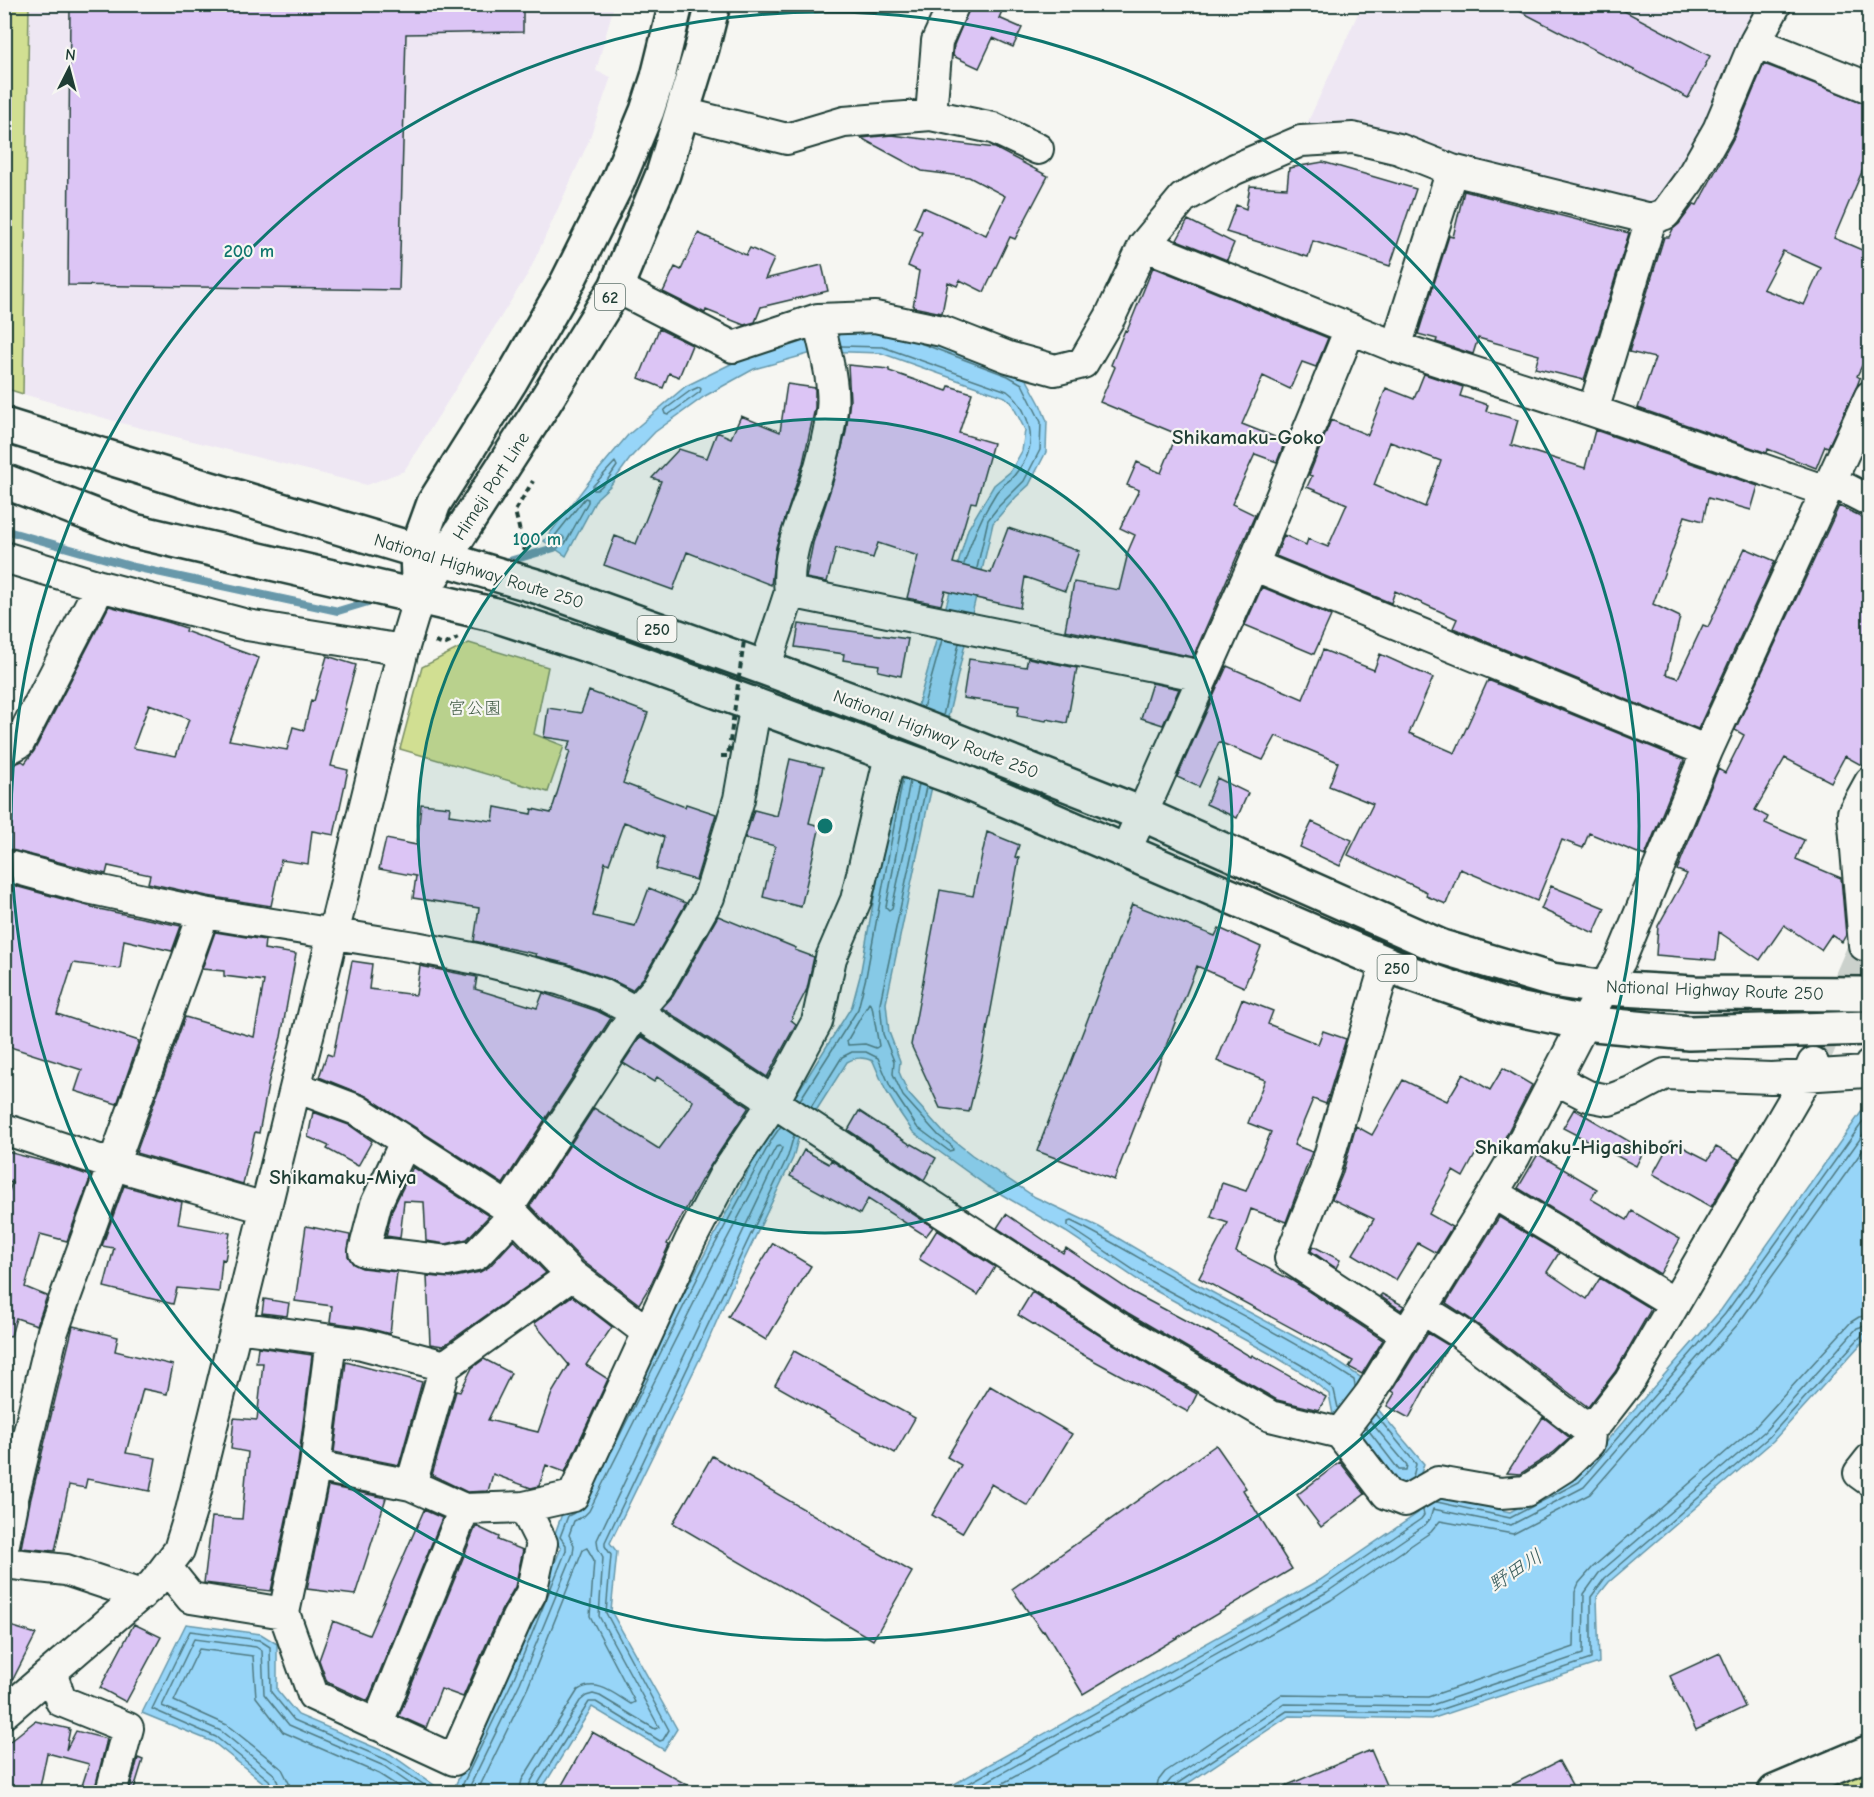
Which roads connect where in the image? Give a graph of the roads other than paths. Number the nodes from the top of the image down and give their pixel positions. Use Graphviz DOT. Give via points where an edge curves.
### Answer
graph roads {
  1 [pos="676,4"];
  2 [pos="713,4"];
  3 [pos="954,4"];
  4 [pos="1776,4"];
  5 [pos="1755,42"];
  6 [pos="1869,88"];
  7 [pos="683,113"];
  8 [pos="931,115"];
  9 [pos="1038,149"];
  10 [pos="1452,170"];
  11 [pos="1651,219"];
  12 [pos="1144,245"];
  13 [pos="615,287"];
  14 [pos="818,320"];
  15 [pos="1350,329"];
  16 [pos="1396,347"];
  17 [pos="1869,396"];
  18 [pos="1593,411"];
  19 [pos="4,424"];
  20 [pos="4,481"];
  21 [pos="1829,486"];
  22 [pos="1869,501"];
  23 [pos="430,555"];
  24 [pos="4,557"];
  25 [pos="1253,566"];
  26 [pos="100,586"];
  27 [pos="790,592"];
  28 [pos="419,597"];
  29 [pos="403,650"];
  30 [pos="765,668"];
  31 [pos="1202,676"];
  32 [pos="756,704"];
  33 [pos="4,751"];
  34 [pos="1707,751"];
  35 [pos="890,756"];
  36 [pos="1869,782"];
  37 [pos="1142,814"];
  38 [pos="1125,852"];
  39 [pos="4,865"];
  40 [pos="204,913"];
  41 [pos="334,934"];
  42 [pos="1864,945"];
  43 [pos="1386,963"];
  44 [pos="1605,988"];
  45 [pos="1869,994"];
  46 [pos="636,1012"];
  47 [pos="1584,1023"];
  48 [pos="1869,1029"];
  49 [pos="1869,1065"];
  50 [pos="1810,1069"];
  51 [pos="1555,1079"];
  52 [pos="296,1087"];
  53 [pos="773,1103"];
  54 [pos="4,1129"];
  55 [pos="405,1142"];
  56 [pos="111,1164"];
  57 [pos="1493,1193"];
  58 [pos="265,1208"];
  59 [pos="511,1211"];
  60 [pos="572,1275"];
  61 [pos="1674,1303"];
  62 [pos="1422,1309"];
  63 [pos="237,1327"];
  64 [pos="647,1332"];
  65 [pos="1407,1334"];
  66 [pos="331,1340"];
  67 [pos="445,1366"];
  68 [pos="1591,1424"];
  69 [pos="1340,1433"];
  70 [pos="1869,1459"];
  71 [pos="315,1466"];
  72 [pos="1869,1481"];
  73 [pos="411,1485"];
  74 [pos="9,1496"];
  75 [pos="524,1507"];
  76 [pos="464,1509"];
  77 [pos="4,1544"];
  78 [pos="4,1563"];
  79 [pos="166,1567"];
  80 [pos="141,1595"];
  81 [pos="284,1613"];
  82 [pos="51,1672"];
  83 [pos="4,1713"];
  84 [pos="377,1725"];
  85 [pos="1869,1752"];
  86 [pos="111,1792"];
  87 [pos="1775,1792"];
  1 -- 23 [label="main road, Himeji Port Line / 62" via="647,111 608,202 565,287 434,503"];
  2 -- 7 [label="main road, Himeji Port Line / 62"];
  3 -- 8 [label="street" via="937,41"];
  4 -- 5 [label="street"];
  5 -- 6 [label="street"];
  5 -- 11 [label="street" via="1719,130 1665,214"];
  7 -- 8 [label="street" via="787,139 844,122"];
  7 -- 13 [label="main road, Himeji Port Line / 62" via="663,174"];
  8 -- 9 [label="street" via="993,128"];
  10 -- 11 [label="street"];
  10 -- 12 [label="street" via="1399,148 1353,138 1301,141 1235,169 1183,198"];
  10 -- 16 [label="street"];
  11 -- 18 [label="street"];
  12 -- 14 [label="street" via="1110,318 1083,363 1064,368 1054,370 942,331 875,317"];
  12 -- 15 [label="street"];
  13 -- 14 [label="street" via="733,347"];
  13 -- 23 [label="main road, Himeji Port Line / 62"];
  14 -- 27 [label="street" via="832,409 792,556"];
  15 -- 16 [label="street"];
  15 -- 25 [label="street"];
  16 -- 18 [label="street"];
  17 -- 21 [label="street"];
  18 -- 21 [label="street"];
  19 -- 23 [label="main road, National Highway Route 250 / 250"];
  20 -- 28 [label="main road, National Highway Route 250 / 250" via="134,531"];
  21 -- 22 [label="street"];
  21 -- 34 [label="street"];
  23 -- 28 [label="main road, Himeji Port Line / 62"];
  23 -- 30 [label="main road, National Highway Route 250 / 250" via="539,587"];
  24 -- 26 [label="street"];
  25 -- 31 [label="street"];
  25 -- 34 [label="street"];
  26 -- 29 [label="street" via="247,626"];
  26 -- 33 [label="street" via="19,743"];
  27 -- 30 [label="street"];
  27 -- 31 [label="street"];
  28 -- 29 [label="street"];
  28 -- 32 [label="main road, National Highway Route 250 / 250" via="492,614"];
  29 -- 41 [label="street"];
  30 -- 37 [label="main road, National Highway Route 250 / 250"];
  31 -- 37 [label="street"];
  32 -- 35 [label="main road, National Highway Route 250 / 250"];
  32 -- 46 [label="street" via="739,800 709,897 658,987"];
  34 -- 44 [label="street" via="1620,961"];
  35 -- 38 [label="main road, National Highway Route 250 / 250" via="955,778"];
  35 -- 53 [label="street" via="856,900 831,958 817,1022"];
  36 -- 42 [label="street" via="1853,813"];
  37 -- 38 [label="street"];
  37 -- 44 [label="main road, National Highway Route 250 / 250" via="1442,947 1552,980"];
  38 -- 43 [label="main road, National Highway Route 250 / 250"];
  39 -- 40 [label="street"];
  40 -- 41 [label="street"];
  40 -- 56 [label="street"];
  41 -- 46 [label="street" via="477,959 562,980"];
  41 -- 52 [label="street"];
  43 -- 47 [label="main road, National Highway Route 250 / 250" via="1503,1006"];
  43 -- 65 [label="street" via="1325,1170 1290,1258"];
  44 -- 45 [label="main road, National Highway Route 250 / 250"];
  44 -- 47 [label="street"];
  46 -- 53 [label="street"];
  46 -- 59 [label="street"];
  47 -- 48 [label="main road, National Highway Route 250 / 250" via="1689,1033"];
  47 -- 51 [label="street"];
  49 -- 50 [label="street" via="1866,1072"];
  50 -- 51 [label="street" via="1771,1078 1665,1074 1609,1100 1588,1096"];
  50 -- 61 [label="street"];
  51 -- 57 [label="street"];
  52 -- 55 [label="street" via="357,1110"];
  52 -- 58 [label="street"];
  53 -- 64 [label="street" via="725,1174"];
  53 -- 69 [label="street" via="1129,1334 1270,1416"];
  54 -- 56 [label="street"];
  55 -- 59 [label="street"];
  55 -- 59 [label="street" via="376,1204 364,1251 447,1261 476,1255"];
  56 -- 58 [label="street"];
  56 -- 74 [label="street" via="52,1331"];
  57 -- 61 [label="street"];
  57 -- 62 [label="street"];
  58 -- 63 [label="street"];
  59 -- 60 [label="street"];
  60 -- 64 [label="street"];
  60 -- 67 [label="street"];
  61 -- 68 [label="street" via="1629,1382 1598,1422"];
  62 -- 65 [label="street"];
  62 -- 68 [label="street" via="1459,1332 1583,1426"];
  63 -- 66 [label="street"];
  63 -- 79 [label="street" via="191,1511 179,1550"];
  64 -- 75 [label="street" via="573,1496"];
  65 -- 69 [label="street"];
  66 -- 67 [label="street"];
  66 -- 71 [label="street"];
  67 -- 73 [label="street"];
  68 -- 69 [label="street" via="1589,1443 1564,1467 1526,1491 1500,1493 1438,1482 1405,1501 1387,1494"];
  70 -- 72 [label="street" via="1859,1473"];
  71 -- 73 [label="street"];
  71 -- 81 [label="street"];
  73 -- 76 [label="street"];
  74 -- 77 [label="street"];
  75 -- 76 [label="street"];
  75 -- 84 [label="street" via="542,1543 531,1593 516,1618 454,1760"];
  76 -- 84 [label="street"];
  78 -- 80 [label="street" via="66,1570"];
  79 -- 80 [label="street"];
  79 -- 81 [label="street" via="191,1598"];
  80 -- 82 [label="street"];
  81 -- 84 [label="street" via="313,1695"];
  82 -- 83 [label="street"];
  82 -- 86 [label="street" via="61,1701 128,1728"];
  85 -- 87 [label="main road"];
}
